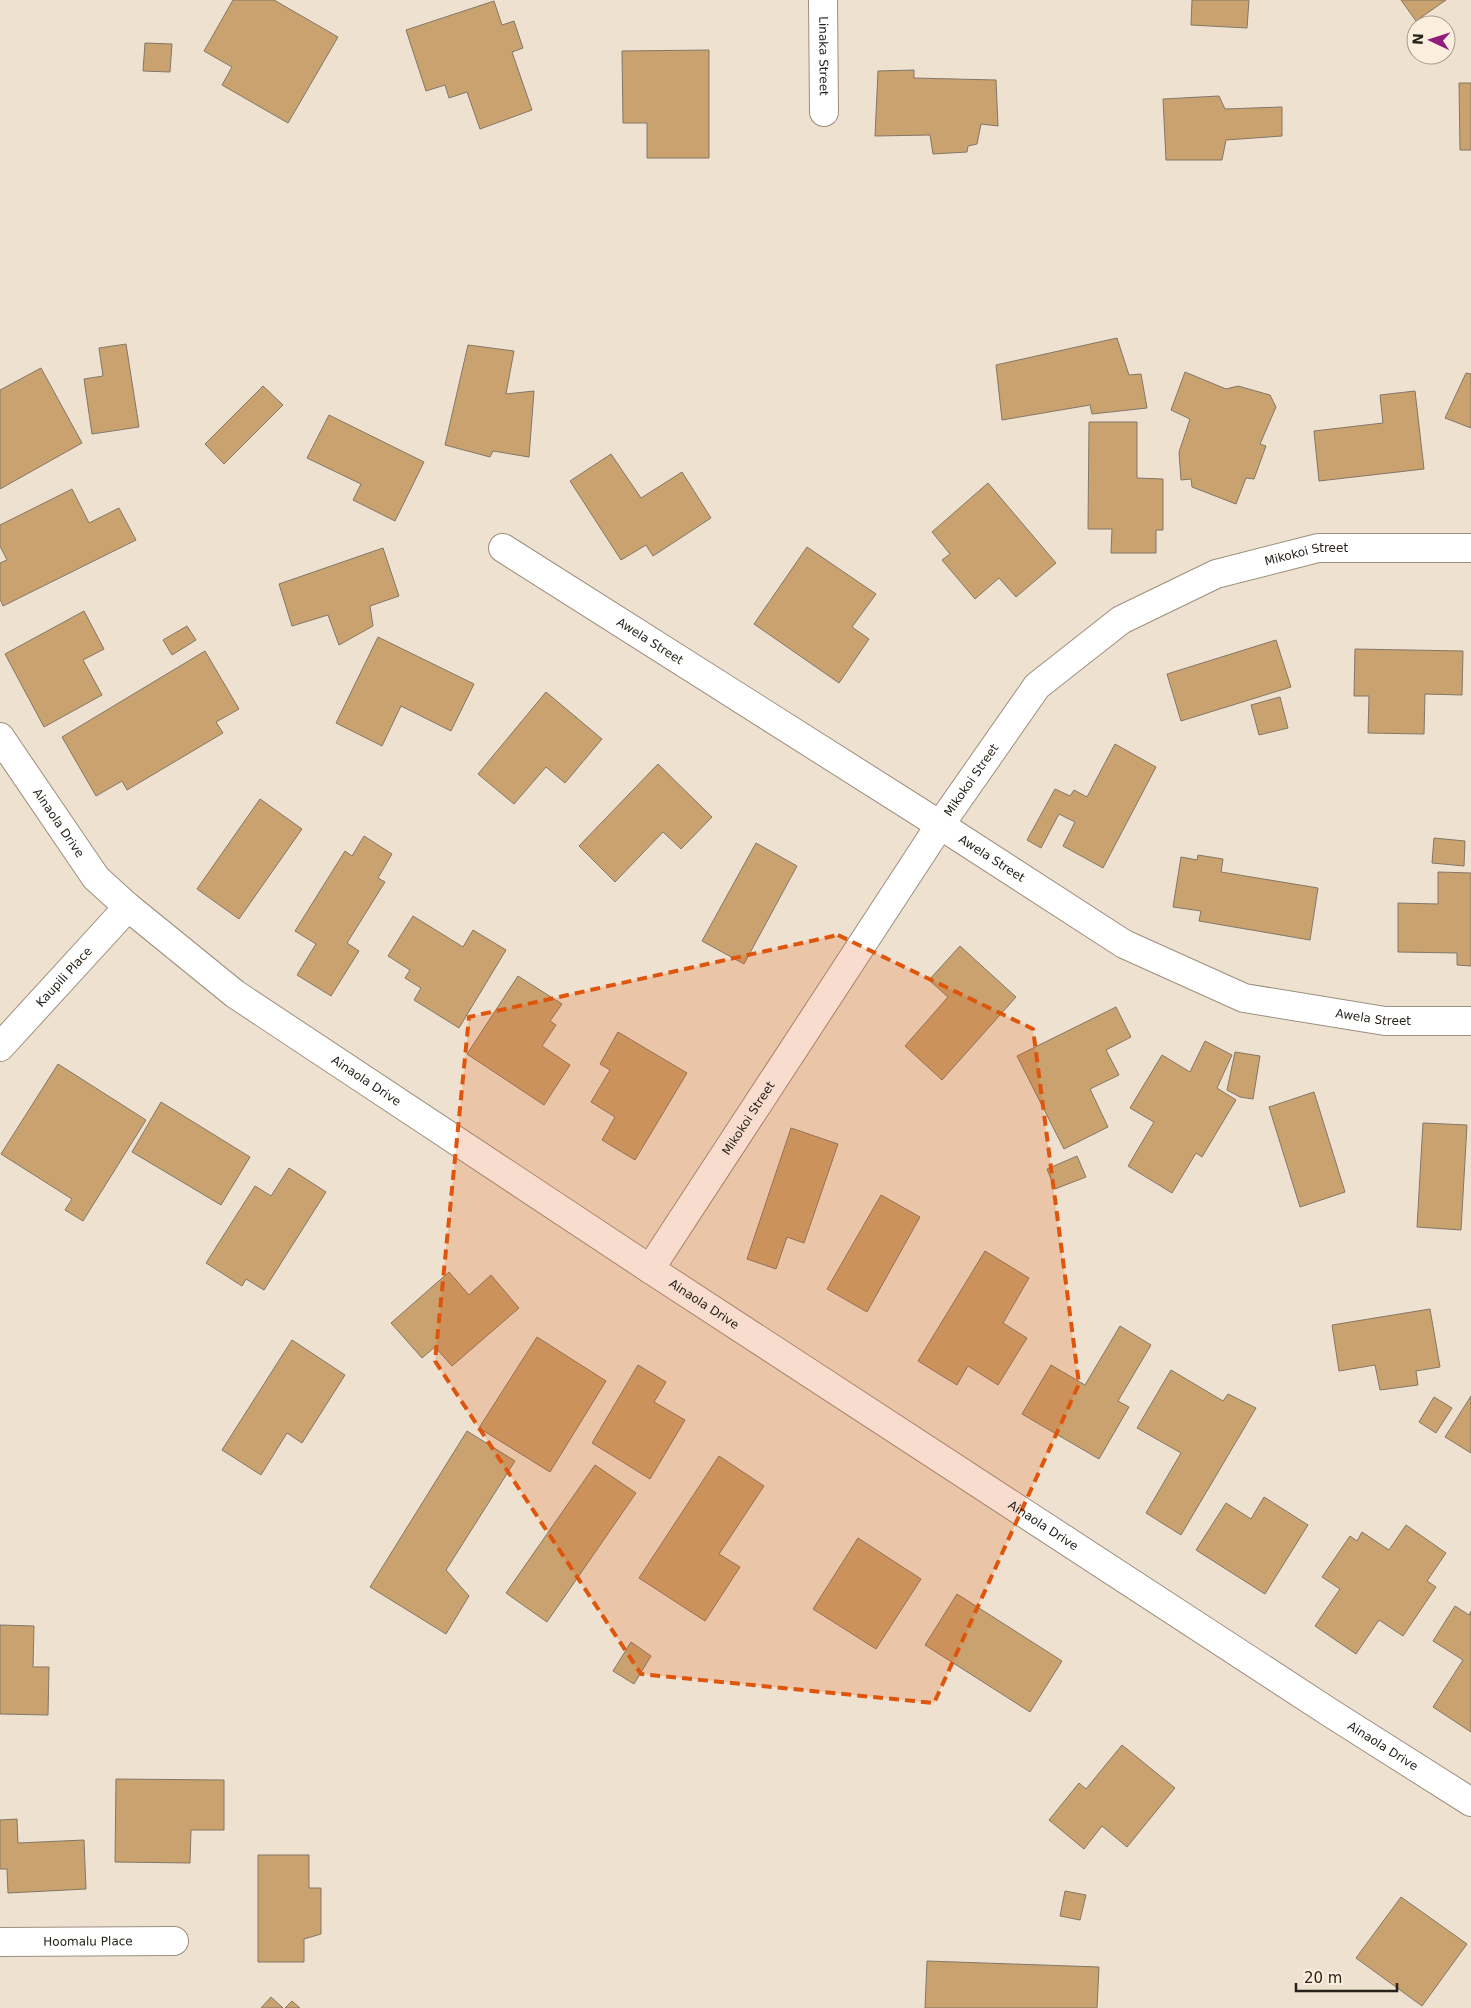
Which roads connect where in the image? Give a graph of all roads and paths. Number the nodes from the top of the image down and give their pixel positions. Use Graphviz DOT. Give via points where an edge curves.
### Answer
graph roads {
  1 [pos="823,0"];
  2 [pos="824,112"];
  3 [pos="503,548"];
  4 [pos="1471,548"];
  5 [pos="0,737"];
  6 [pos="940,825"];
  7 [pos="128,907"];
  8 [pos="1471,1021"];
  9 [pos="0,1047"];
  10 [pos="650,1269"];
  11 [pos="1471,1802"];
  12 [pos="174,1940"];
  13 [pos="0,1942"];
  1 -- 2 [label="street, Linaka Street"];
  3 -- 6 [label="street, Awela Street"];
  4 -- 6 [label="street, Mikokoi Street" via="1318,548 1216,574 1121,620 1037,686"];
  5 -- 7 [label="street, Ainaola Drive" via="96,878"];
  6 -- 8 [label="street, Awela Street" via="1124,944 1244,998 1385,1021"];
  6 -- 10 [label="street, Mikokoi Street"];
  7 -- 9 [label="street, Kaupili Place"];
  7 -- 10 [label="street, Ainaola Drive" via="235,994"];
  10 -- 11 [label="street, Ainaola Drive"];
  12 -- 13 [label="street, Hoomalu Place"];
}
